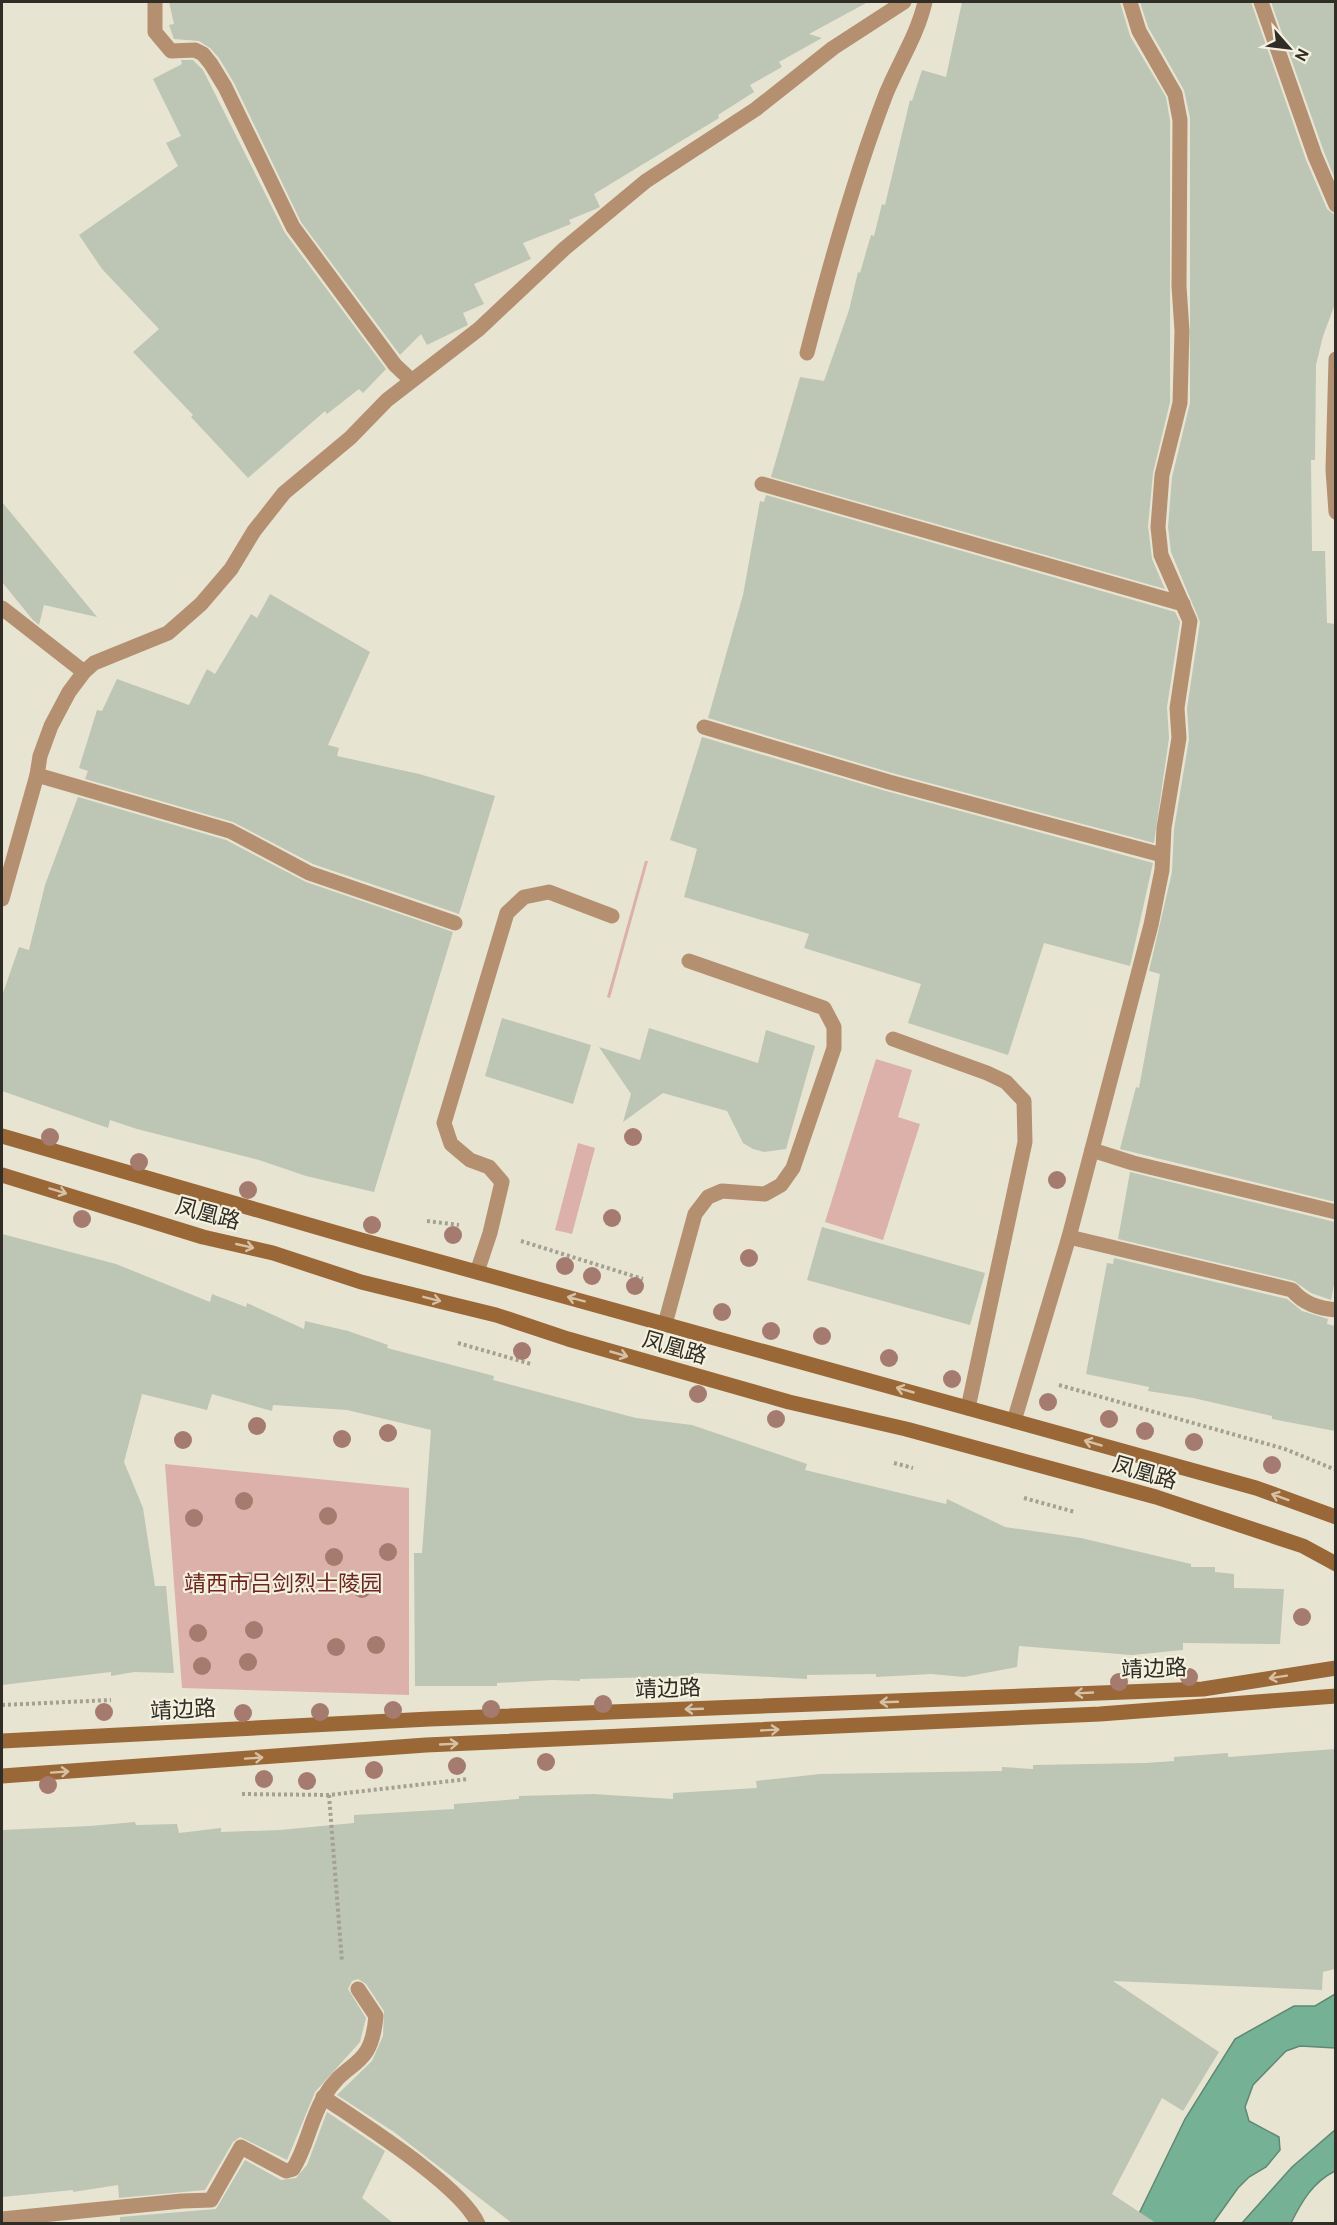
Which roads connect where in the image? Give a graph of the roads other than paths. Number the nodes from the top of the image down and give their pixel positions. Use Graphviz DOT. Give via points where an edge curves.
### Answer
graph roads {
  1 [pos="155,2"];
  2 [pos="904,2"];
  3 [pos="925,2"];
  4 [pos="1130,2"];
  5 [pos="1261,2"];
  6 [pos="1335,205"];
  7 [pos="807,353"];
  8 [pos="1335,359"];
  9 [pos="411,380"];
  10 [pos="762,484"];
  11 [pos="1335,512"];
  12 [pos="1183,604"];
  13 [pos="2,608"];
  14 [pos="84,672"];
  15 [pos="705,727"];
  16 [pos="37,774"];
  17 [pos="1162,855"];
  18 [pos="2,899"];
  19 [pos="612,916"];
  20 [pos="455,923"];
  21 [pos="689,961"];
  22 [pos="893,1039"];
  23 [pos="2,1136"];
  24 [pos="1092,1150"];
  25 [pos="2,1175"];
  26 [pos="1335,1212"];
  27 [pos="1070,1237"];
  28 [pos="477,1272"];
  29 [pos="1335,1311"];
  30 [pos="665,1324"];
  31 [pos="968,1408"];
  32 [pos="1014,1421"];
  33 [pos="1335,1516"];
  34 [pos="1335,1564"];
  35 [pos="1335,1668"];
  36 [pos="1335,1696"];
  37 [pos="2,1741"];
  38 [pos="2,1776"];
  39 [pos="358,1989"];
  40 [pos="323,2097"];
  41 [pos="2,2219"];
  42 [pos="478,2223"];
  1 -- 9 [label="street" via="155,32 171,51 195,50 211,64 293,227"];
  2 -- 9 [label="street" via="833,48 756,109 646,181 564,249 479,329"];
  3 -- 7 [label="street" via="916,33 887,92"];
  4 -- 12 [label="street" via="1139,31 1175,94 1180,120 1179,403 1162,475 1158,527 1161,555"];
  5 -- 6 [label="street"];
  8 -- 11 [label="street"];
  9 -- 14 [label="street" via="284,493 231,569 201,604 168,633 94,663"];
  10 -- 12 [label="street"];
  12 -- 17 [label="street" via="1190,637 1177,708 1179,738"];
  13 -- 14 [label="street"];
  14 -- 16 [label="street" via="51,726"];
  15 -- 17 [label="street" via="889,782"];
  16 -- 18 [label="street"];
  16 -- 20 [label="street" via="230,831 309,873"];
  17 -- 24 [label="street" via="1151,925"];
  19 -- 28 [label="street" via="549,892 524,897 507,913 444,1123 451,1144 470,1160 489,1167 502,1182"];
  21 -- 30 [label="street" via="824,1008 834,1027 834,1048 794,1168 781,1185 765,1194 722,1191 708,1197 695,1214"];
  22 -- 31 [label="street" via="987,1073 1006,1082 1024,1101 1025,1142"];
  23 -- 28 [label="main road, 凤凰路"];
  24 -- 26 [label="street"];
  24 -- 27 [label="street"];
  25 -- 34 [label="main road, 凤凰路, one-way" via="203,1237 496,1315 789,1402 906,1429 1156,1497 1303,1546"];
  27 -- 29 [label="street" via="1292,1290 1311,1306"];
  27 -- 32 [label="street"];
  30 -- 28 [label="main road, 凤凰路, one-way"];
  31 -- 30 [label="main road, 凤凰路, one-way"];
  31 -- 32 [label="main road, 凤凰路"];
  33 -- 32 [label="main road, 凤凰路, one-way" via="1256,1488"];
  35 -- 37 [label="main road, 靖边路, one-way" via="1203,1689 430,1719"];
  38 -- 36 [label="main road, 靖边路, one-way" via="426,1745 1100,1714"];
  39 -- 40 [label="street" via="376,2016 371,2046"];
  40 -- 41 [label="street" via="292,2169 286,2171 241,2147 211,2200"];
  40 -- 42 [label="street" via="447,2188 472,2211"];
}
